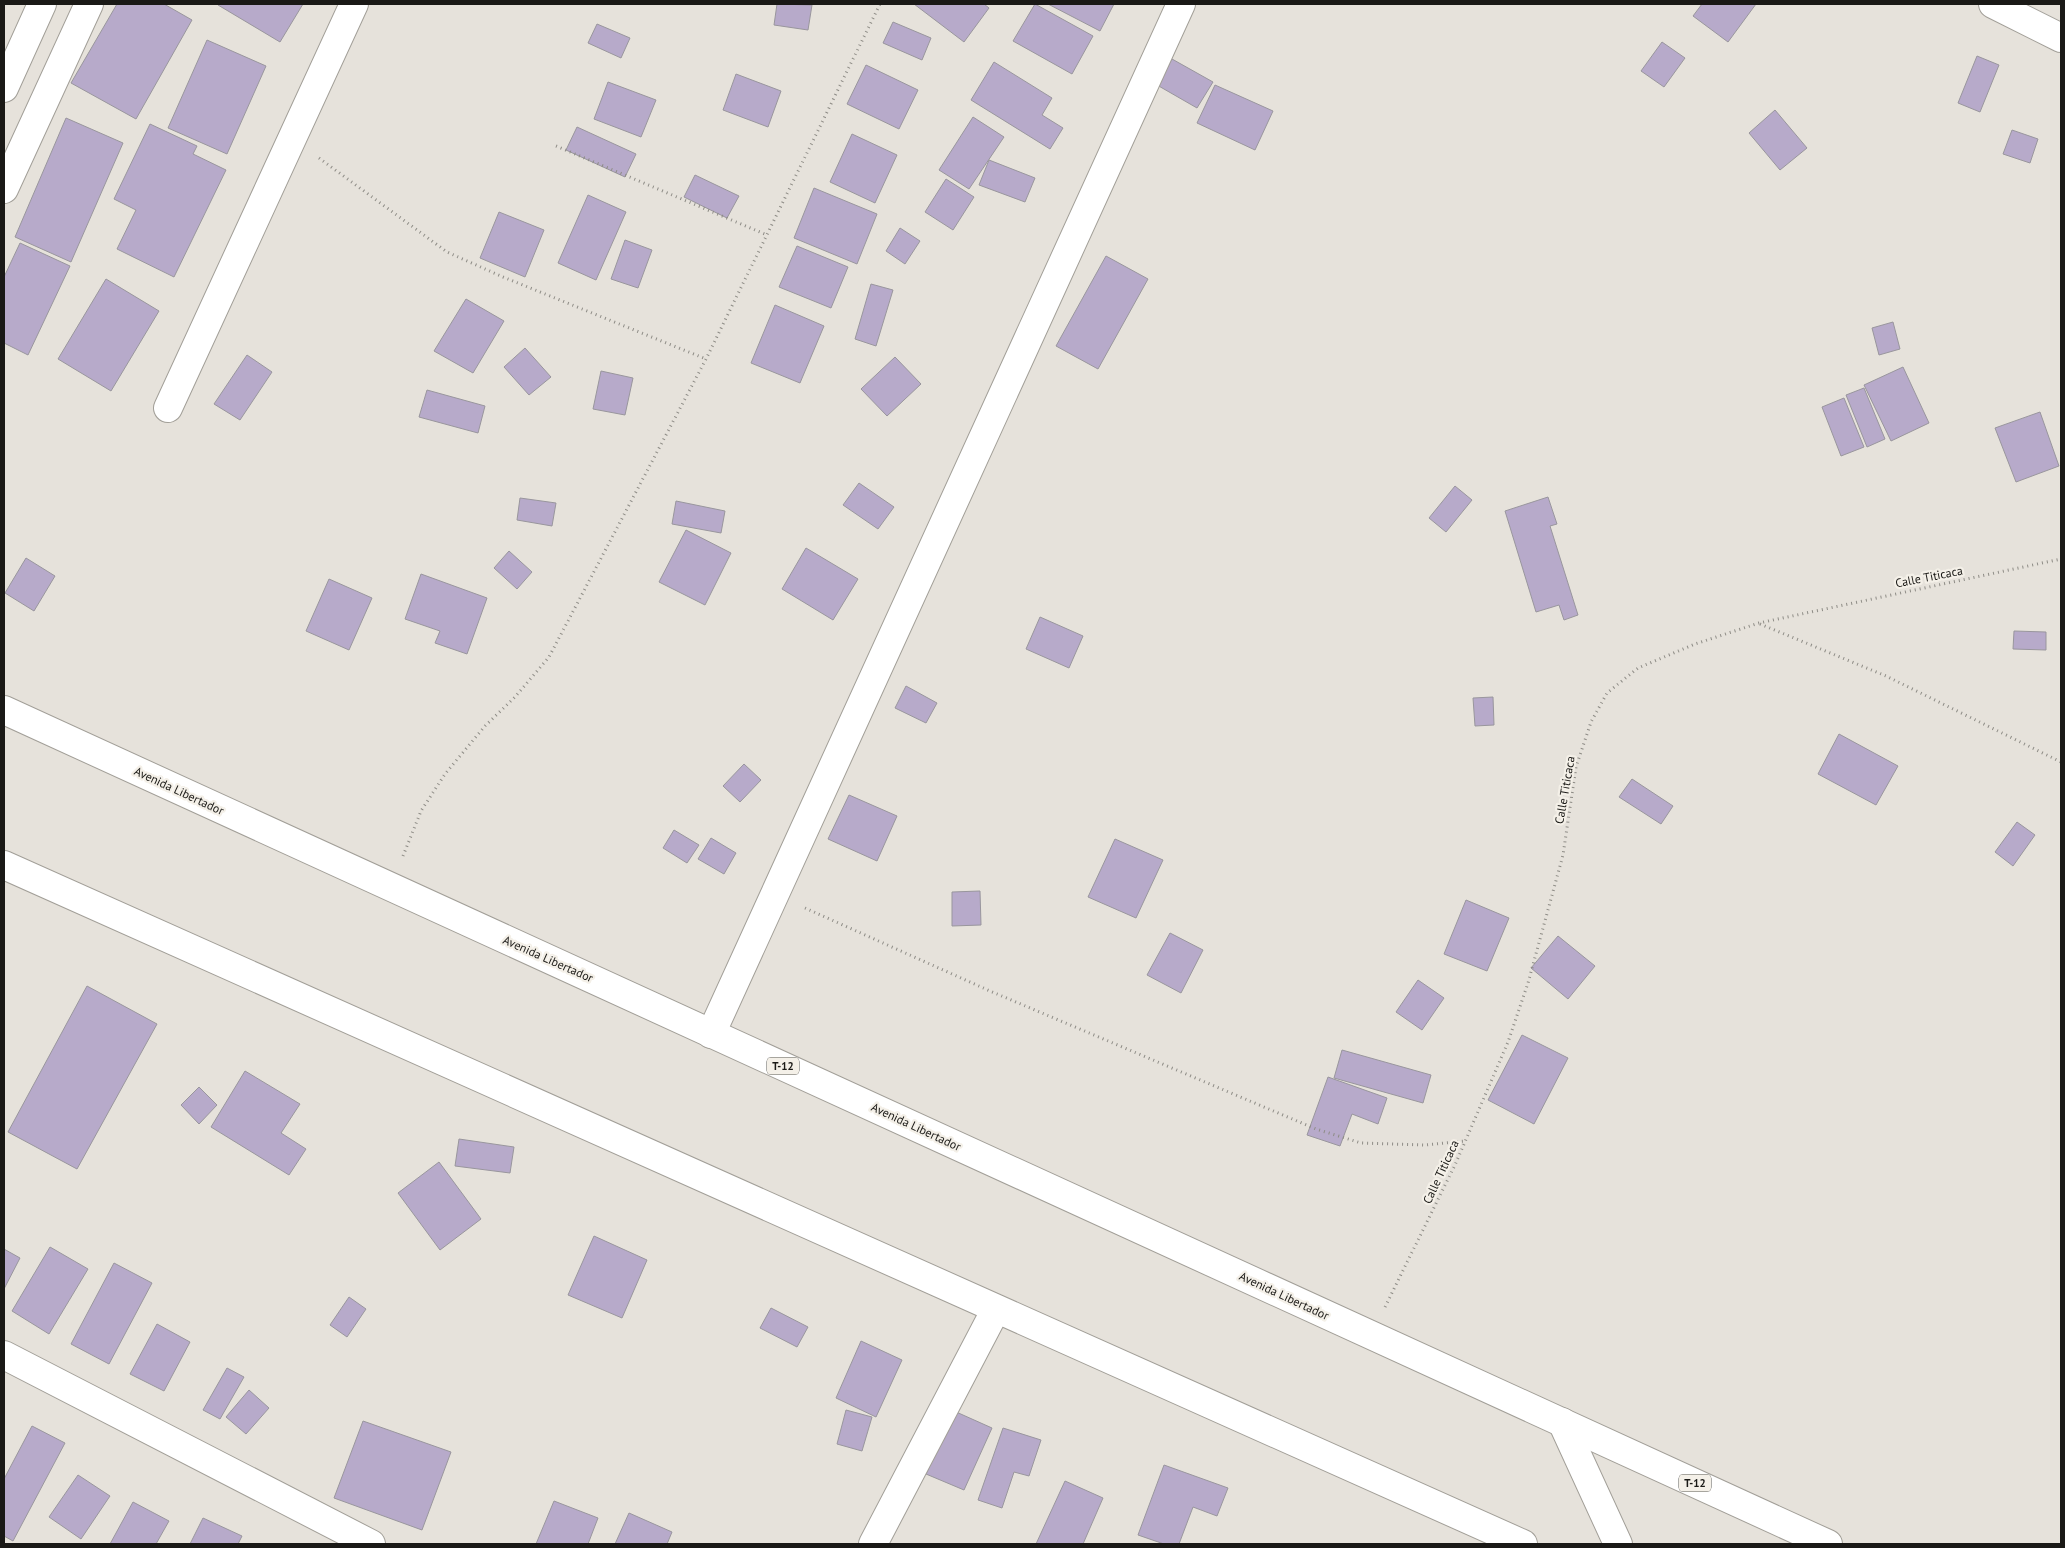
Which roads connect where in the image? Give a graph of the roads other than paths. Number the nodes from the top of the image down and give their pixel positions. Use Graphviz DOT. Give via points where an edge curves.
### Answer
graph roads {
  1 [pos="42,4"];
  2 [pos="89,4"];
  3 [pos="354,4"];
  4 [pos="1181,4"];
  5 [pos="1992,4"];
  6 [pos="2061,38"];
  7 [pos="4,88"];
  8 [pos="4,190"];
  9 [pos="168,408"];
  10 [pos="4,710"];
  11 [pos="4,866"];
  12 [pos="711,1034"];
  13 [pos="996,1309"];
  14 [pos="4,1356"];
  15 [pos="1562,1422"];
  16 [pos="371,1544"];
  17 [pos="874,1544"];
  18 [pos="1523,1544"];
  19 [pos="1618,1544"];
  20 [pos="1828,1544"];
  1 -- 7 [label="main road"];
  2 -- 8 [label="main road"];
  3 -- 9 [label="main road"];
  4 -- 12 [label="main road"];
  5 -- 6 [label="main road"];
  10 -- 12 [label="main road, Avenida Libertador / T-12"];
  11 -- 13 [label="main road"];
  12 -- 15 [label="main road, Avenida Libertador / T-12"];
  13 -- 17 [label="main road"];
  13 -- 18 [label="main road"];
  14 -- 16 [label="main road"];
  15 -- 19 [label="main road"];
  15 -- 20 [label="main road, Avenida Libertador / T-12"];
}
